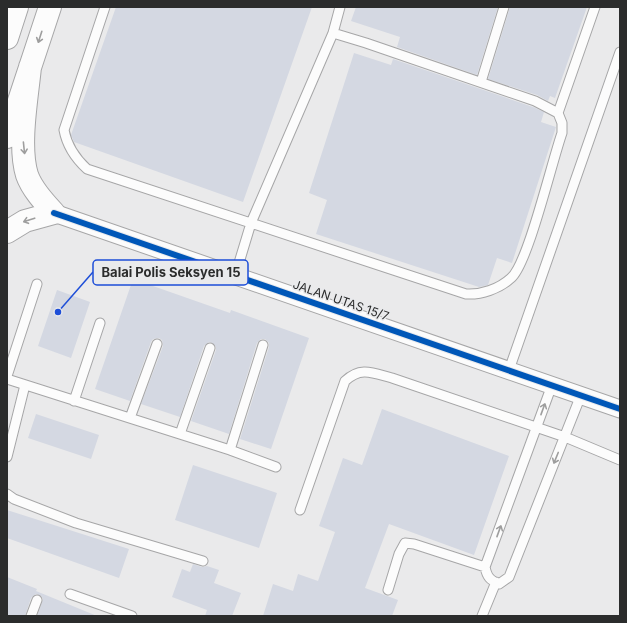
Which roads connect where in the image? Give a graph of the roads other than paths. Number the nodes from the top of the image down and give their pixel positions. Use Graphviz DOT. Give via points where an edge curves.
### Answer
graph roads {
  1 [pos="17,7"];
  2 [pos="50,7"];
  3 [pos="105,7"];
  4 [pos="340,7"];
  5 [pos="504,7"];
  6 [pos="595,7"];
  7 [pos="332,33"];
  8 [pos="7,38"];
  9 [pos="620,52"];
  10 [pos="30,67"];
  11 [pos="481,82"];
  12 [pos="558,113"];
  13 [pos="7,137"];
  14 [pos="54,213"];
  15 [pos="251,223"];
  16 [pos="7,232"];
  17 [pos="235,276"];
  18 [pos="37,284"];
  19 [pos="100,323"];
  20 [pos="157,344"];
  21 [pos="263,345"];
  22 [pos="210,348"];
  23 [pos="509,370"];
  24 [pos="7,378"];
  25 [pos="25,385"];
  26 [pos="552,385"];
  27 [pos="581,395"];
  28 [pos="74,401"];
  29 [pos="620,409"];
  30 [pos="130,418"];
  31 [pos="536,427"];
  32 [pos="180,434"];
  33 [pos="564,437"];
  34 [pos="230,450"];
  35 [pos="7,458"];
  36 [pos="620,460"];
  37 [pos="276,467"];
  38 [pos="7,494"];
  39 [pos="300,510"];
  40 [pos="203,561"];
  41 [pos="485,567"];
  42 [pos="496,582"];
  43 [pos="388,590"];
  44 [pos="70,594"];
  45 [pos="37,600"];
  46 [pos="31,616"];
  47 [pos="132,616"];
  48 [pos="482,616"];
  1 -- 8 [label="highway"];
  2 -- 10 [label="highway, one-way"];
  3 -- 15 [label="lane" via="64,130 67,144 75,156 87,169"];
  4 -- 7 [label="lane"];
  5 -- 11 [label="lane"];
  6 -- 12 [label="lane"];
  7 -- 11 [label="lane"];
  7 -- 15 [label="lane"];
  9 -- 23 [label="lane"];
  10 -- 13 [label="highway"];
  10 -- 14 [label="highway, one-way" via="23,143 27,176"];
  11 -- 12 [label="lane" via="535,101"];
  12 -- 15 [label="lane" via="562,133 525,254 512,278 479,295 466,294"];
  14 -- 16 [label="highway, one-way" via="25,221"];
  14 -- 17 [label="street, JALAN UTAS 15/7"];
  15 -- 17 [label="lane"];
  17 -- 23 [label="street, JALAN UTAS 15/7"];
  18 -- 24 [label="lane"];
  19 -- 28 [label="lane"];
  20 -- 30 [label="lane"];
  21 -- 34 [label="lane"];
  22 -- 32 [label="lane"];
  23 -- 26 [label="street, JALAN UTAS 15/7"];
  24 -- 25 [label="lane"];
  25 -- 28 [label="lane"];
  25 -- 35 [label="lane"];
  26 -- 27 [label="street, JALAN UTAS 15/7"];
  31 -- 26 [label="lane, one-way"];
  27 -- 29 [label="street, JALAN UTAS 15/7"];
  27 -- 33 [label="lane"];
  28 -- 30 [label="lane"];
  30 -- 32 [label="lane"];
  31 -- 33 [label="lane"];
  31 -- 39 [label="lane" via="368,371 354,373 345,381"];
  41 -- 31 [label="lane, one-way"];
  32 -- 34 [label="lane"];
  33 -- 36 [label="lane"];
  33 -- 42 [label="lane, one-way" via="509,577 499,584"];
  34 -- 37 [label="lane"];
  38 -- 40 [label="lane" via="76,523"];
  41 -- 42 [label="lane" via="486,575"];
  41 -- 43 [label="lane" via="405,543"];
  42 -- 48 [label="lane"];
  44 -- 47 [label="lane"];
  45 -- 46 [label="lane"];
}
